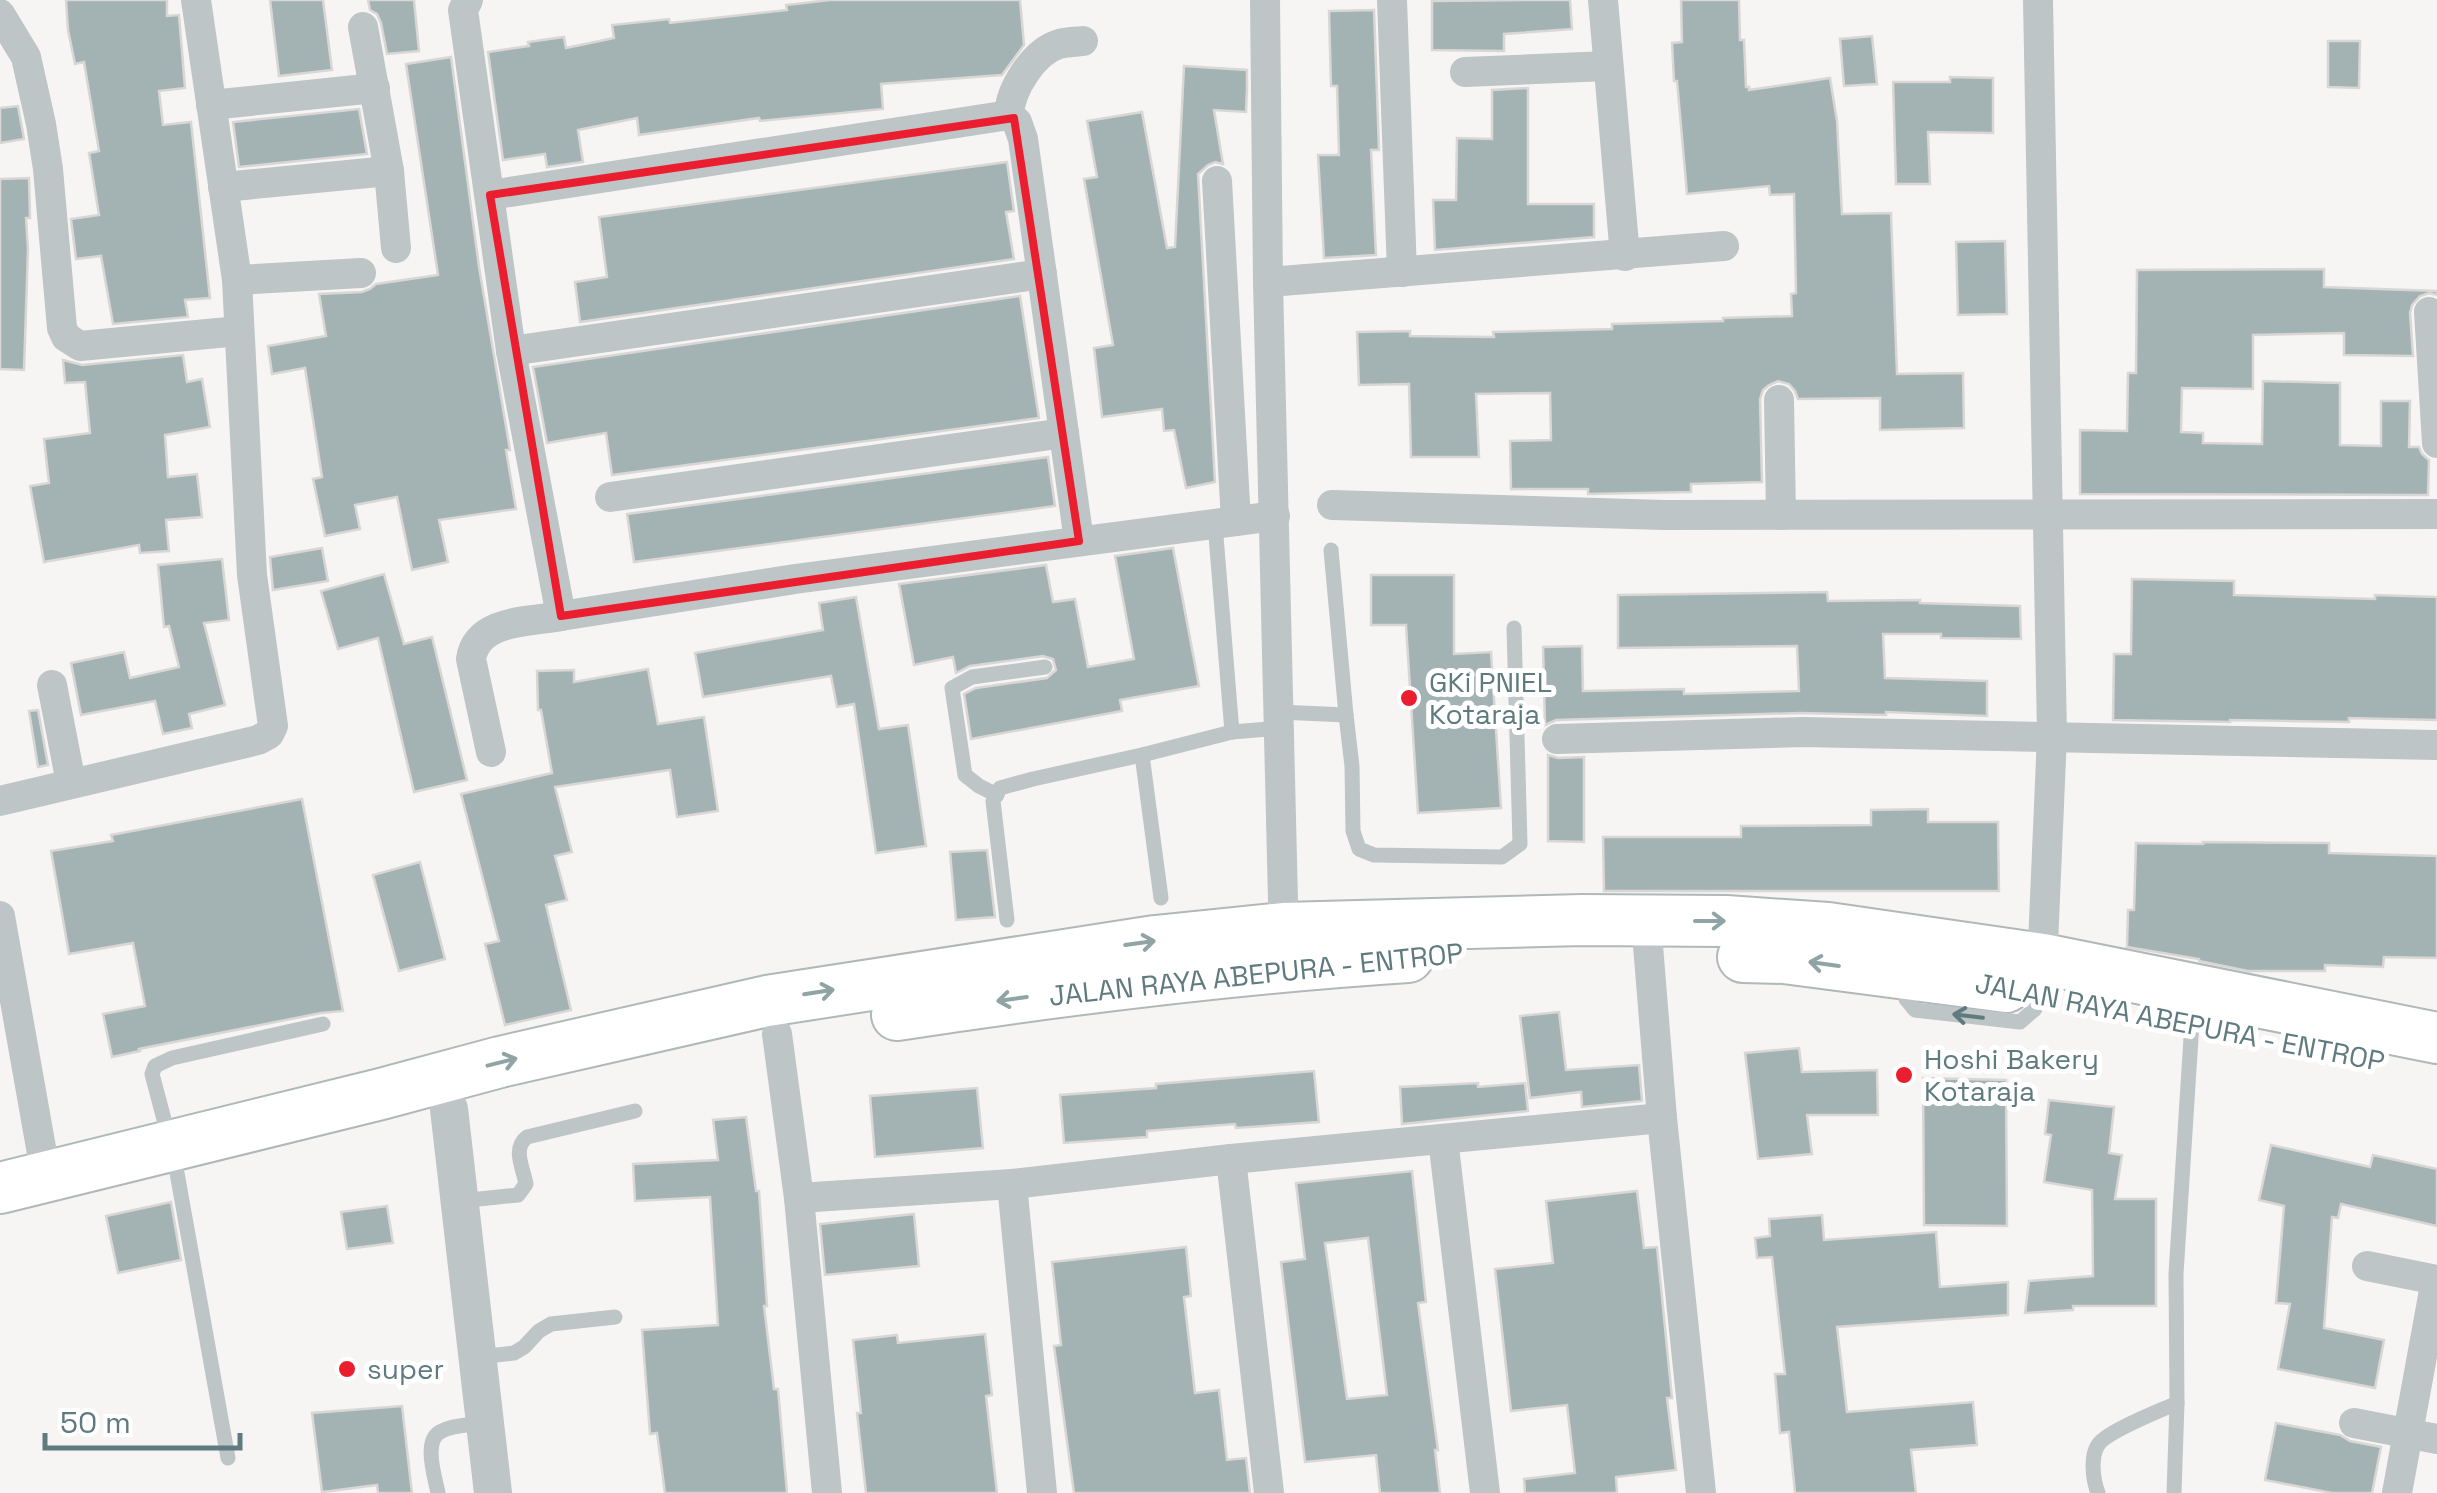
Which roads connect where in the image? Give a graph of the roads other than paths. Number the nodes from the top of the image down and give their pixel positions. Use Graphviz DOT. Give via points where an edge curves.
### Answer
graph roads {
  1 [pos="196,0"];
  2 [pos="468,0"];
  3 [pos="1265,0"];
  4 [pos="1392,0"];
  5 [pos="1603,0"];
  6 [pos="2038,0"];
  7 [pos="0,14"];
  8 [pos="364,26"];
  9 [pos="1084,42"];
  10 [pos="1608,66"];
  11 [pos="1465,72"];
  12 [pos="375,88"];
  13 [pos="211,104"];
  14 [pos="1009,115"];
  15 [pos="389,171"];
  16 [pos="1217,181"];
  17 [pos="223,186"];
  18 [pos="490,195"];
  19 [pos="1724,246"];
  20 [pos="396,248"];
  21 [pos="1625,256"];
  22 [pos="1402,272"];
  23 [pos="361,273"];
  24 [pos="1042,274"];
  25 [pos="238,280"];
  26 [pos="1268,282"];
  27 [pos="2429,312"];
  28 [pos="240,331"];
  29 [pos="511,351"];
  30 [pos="1779,400"];
  31 [pos="1064,434"];
  32 [pos="2437,443"];
  33 [pos="610,498"];
  34 [pos="1332,505"];
  35 [pos="2437,514"];
  36 [pos="1781,515"];
  37 [pos="1275,516"];
  38 [pos="2049,516"];
  39 [pos="1226,522"];
  40 [pos="1079,541"];
  41 [pos="1331,550"];
  42 [pos="562,616"];
  43 [pos="1514,628"];
  44 [pos="1045,667"];
  45 [pos="52,685"];
  46 [pos="1346,715"];
  47 [pos="1280,720"];
  48 [pos="1232,732"];
  49 [pos="2052,736"];
  50 [pos="1557,739"];
  51 [pos="2437,745"];
  52 [pos="491,752"];
  53 [pos="1142,756"];
  54 [pos="71,784"];
  55 [pos="997,794"];
  56 [pos="0,801"];
  57 [pos="1162,898"];
  58 [pos="0,916"];
  59 [pos="1007,920"];
  60 [pos="1648,937"];
  61 [pos="1284,946"];
  62 [pos="2042,975"];
  63 [pos="2192,1022"];
  64 [pos="323,1024"];
  65 [pos="777,1034"];
  66 [pos="2437,1038"];
  67 [pos="2437,1070"];
  68 [pos="449,1109"];
  69 [pos="635,1111"];
  70 [pos="1662,1118"];
  71 [pos="1443,1139"];
  72 [pos="174,1159"];
  73 [pos="1230,1159"];
  74 [pos="23,1182"];
  75 [pos="1012,1184"];
  76 [pos="799,1198"];
  77 [pos="460,1201"];
  78 [pos="0,1218"];
  79 [pos="2367,1266"];
  80 [pos="2437,1280"];
  81 [pos="615,1317"];
  82 [pos="479,1356"];
  83 [pos="2177,1403"];
  84 [pos="486,1422"];
  85 [pos="2354,1423"];
  86 [pos="2407,1432"];
  87 [pos="2437,1439"];
  88 [pos="228,1458"];
  89 [pos="438,1493"];
  90 [pos="493,1493"];
  91 [pos="827,1493"];
  92 [pos="1042,1493"];
  93 [pos="1269,1493"];
  94 [pos="1485,1493"];
  95 [pos="1701,1493"];
  96 [pos="2098,1493"];
  97 [pos="2174,1493"];
  98 [pos="2398,1493"];
  1 -- 13 [label="street"];
  2 -- 18 [label="street" via="463,10"];
  3 -- 26 [label="street"];
  4 -- 22 [label="street"];
  5 -- 10 [label="street"];
  6 -- 38 [label="street"];
  7 -- 28 [label="street" via="26,57 41,124 66,337 80,346"];
  8 -- 12 [label="street"];
  9 -- 14 [label="street" via="1056,44 1034,62 1016,88"];
  10 -- 11 [label="street"];
  10 -- 21 [label="street"];
  12 -- 13 [label="street"];
  12 -- 15 [label="street"];
  13 -- 17 [label="street"];
  14 -- 18 [label="street"];
  14 -- 24 [label="street" via="1023,139"];
  15 -- 17 [label="street"];
  15 -- 20 [label="street"];
  16 -- 39 [label="street"];
  17 -- 25 [label="street"];
  18 -- 29 [label="street"];
  19 -- 21 [label="street"];
  21 -- 22 [label="street"];
  22 -- 26 [label="street"];
  23 -- 25 [label="street"];
  24 -- 29 [label="street"];
  24 -- 31 [label="street"];
  25 -- 28 [label="street"];
  26 -- 37 [label="street"];
  27 -- 32 [label="street"];
  28 -- 54 [label="street" via="252,576 273,726 258,740"];
  29 -- 42 [label="street"];
  30 -- 36 [label="street"];
  31 -- 33 [label="street"];
  31 -- 40 [label="street"];
  34 -- 36 [label="street"];
  35 -- 38 [label="street"];
  36 -- 38 [label="street"];
  37 -- 39 [label="street"];
  37 -- 47 [label="street"];
  38 -- 49 [label="street"];
  39 -- 40 [label="street"];
  39 -- 48 [label="lane"];
  40 -- 42 [label="street"];
  41 -- 46 [label="lane"];
  42 -- 52 [label="street" via="493,629 472,647"];
  43 -- 46 [label="lane" via="1520,844 1512,852 1374,855 1360,849 1353,831"];
  44 -- 55 [label="lane" via="972,677 952,688 966,775"];
  45 -- 54 [label="street"];
  46 -- 47 [label="lane"];
  47 -- 48 [label="lane"];
  47 -- 61 [label="street"];
  48 -- 53 [label="lane"];
  49 -- 50 [label="street" via="1802,732"];
  49 -- 51 [label="street"];
  49 -- 62 [label="street"];
  53 -- 55 [label="lane" via="1034,778"];
  53 -- 57 [label="lane"];
  54 -- 56 [label="street"];
  55 -- 59 [label="lane"];
  58 -- 74 [label="street"];
  60 -- 61 [label="highway" via="1582,920"];
  62 -- 60 [label="highway, JALAN RAYA ABEPURA - ENTROP, one-way" via="1906,974"];
  60 -- 62 [label="highway, one-way" via="1726,921 1828,928"];
  60 -- 70 [label="street"];
  61 -- 65 [label="highway, JALAN RAYA ABEPURA - ENTROP, one-way" via="1051,993"];
  72 -- 61 [label="highway, one-way" via="500,1062 767,1000 1155,941"];
  62 -- 63 [label="highway, JALAN RAYA ABEPURA - ENTROP"];
  62 -- 66 [label="highway"];
  63 -- 67 [label="highway, JALAN RAYA ABEPURA - ENTROP"];
  63 -- 83 [label="lane" via="2176,1274"];
  64 -- 72 [label="lane" via="155,1066"];
  65 -- 68 [label="highway, JALAN RAYA ABEPURA - ENTROP"];
  65 -- 76 [label="street"];
  68 -- 72 [label="highway, JALAN RAYA ABEPURA - ENTROP"];
  68 -- 77 [label="street"];
  69 -- 77 [label="lane" via="527,1137 518,1148 526,1184 518,1195"];
  70 -- 71 [label="street"];
  70 -- 95 [label="street"];
  71 -- 73 [label="street"];
  71 -- 94 [label="street"];
  72 -- 74 [label="highway"];
  72 -- 78 [label="highway"];
  72 -- 88 [label="lane"];
  73 -- 75 [label="street"];
  73 -- 93 [label="street"];
  75 -- 76 [label="street"];
  75 -- 92 [label="street"];
  76 -- 91 [label="street"];
  77 -- 82 [label="street"];
  79 -- 80 [label="street"];
  80 -- 86 [label="street"];
  81 -- 82 [label="lane" via="551,1324 514,1353"];
  82 -- 84 [label="street"];
  83 -- 96 [label="lane" via="2104,1437 2094,1449"];
  83 -- 97 [label="lane"];
  84 -- 89 [label="lane" via="435,1436"];
  84 -- 90 [label="street"];
  85 -- 86 [label="street"];
  86 -- 87 [label="street"];
  86 -- 98 [label="street"];
}
